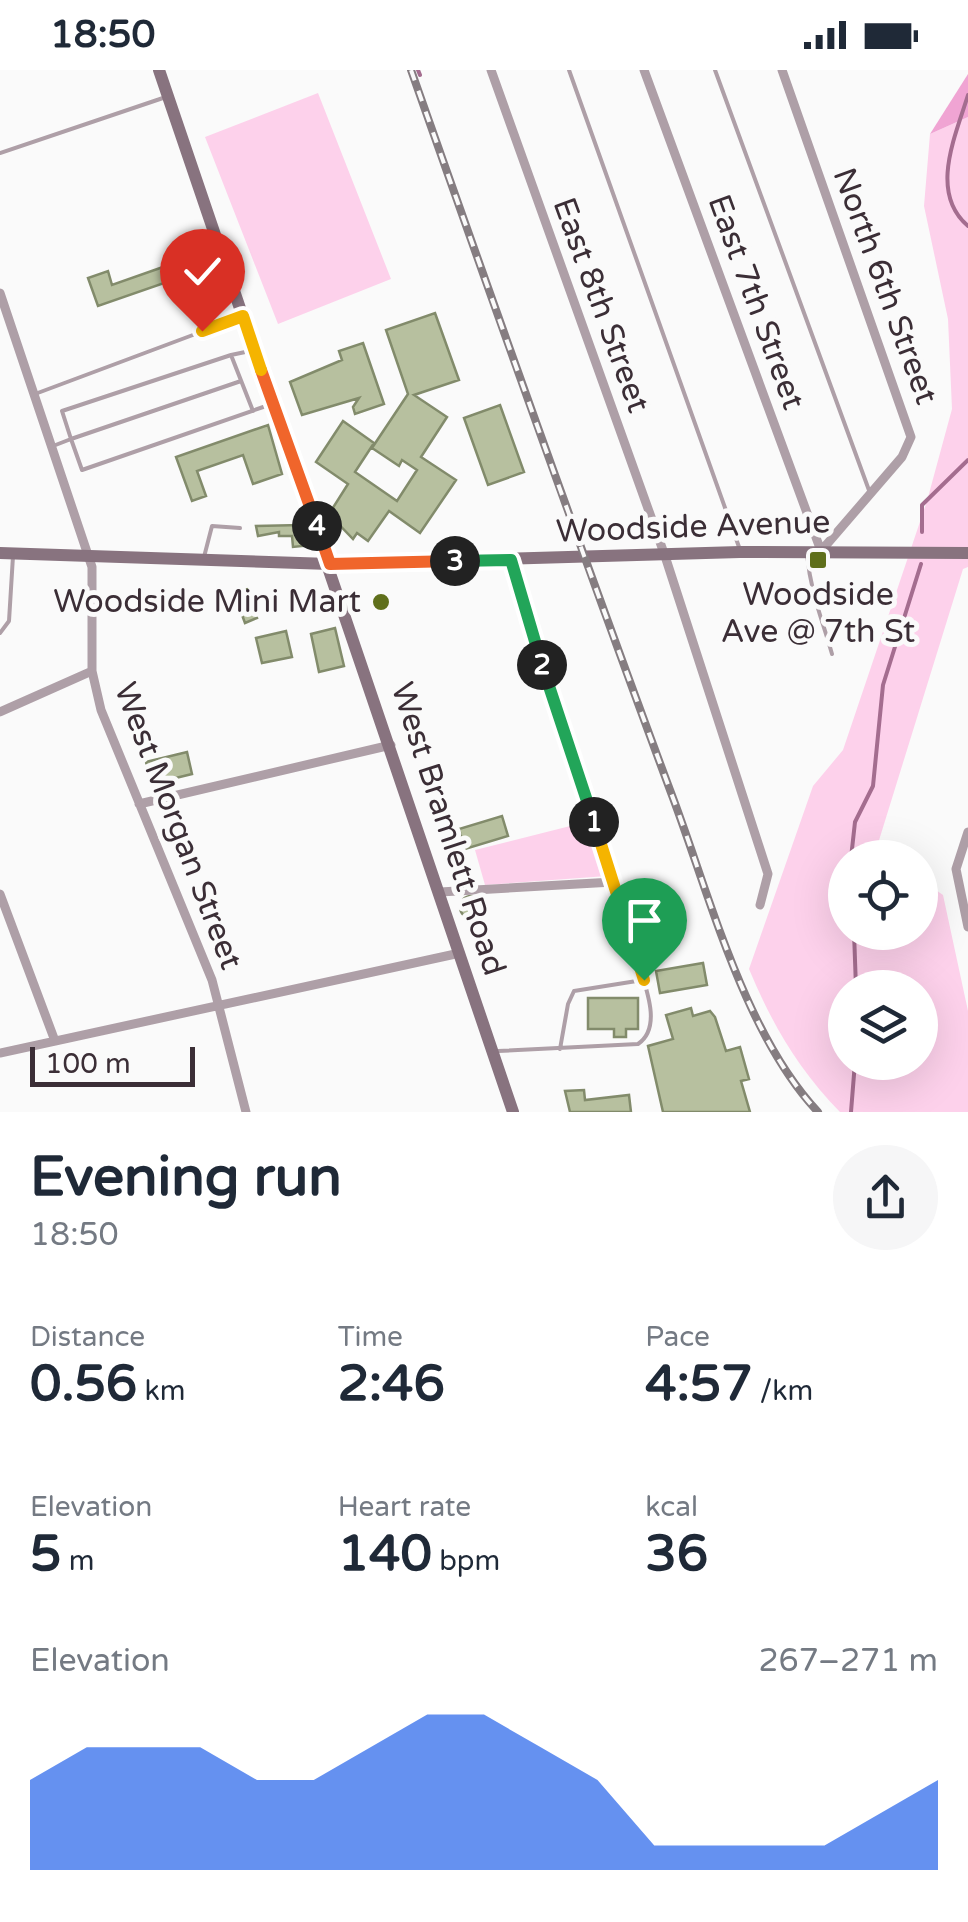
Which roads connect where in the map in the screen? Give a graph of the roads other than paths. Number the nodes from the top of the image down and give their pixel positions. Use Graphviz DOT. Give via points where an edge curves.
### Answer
graph roads {
  1 [pos="159,70"];
  2 [pos="491,70"];
  3 [pos="568,70"];
  4 [pos="644,70"];
  5 [pos="714,70"];
  6 [pos="782,70"];
  7 [pos="168,96"];
  8 [pos="0,154"];
  9 [pos="0,294"];
  10 [pos="243,316"];
  11 [pos="254,350"];
  12 [pos="231,355"];
  13 [pos="241,381"];
  14 [pos="35,394"];
  15 [pos="273,404"];
  16 [pos="253,411"];
  17 [pos="71,439"];
  18 [pos="54,446"];
  19 [pos="870,493"];
  20 [pos="240,528"];
  21 [pos="814,551"];
  22 [pos="740,552"];
  23 [pos="7,553"];
  24 [pos="968,553"];
  25 [pos="88,555"];
  26 [pos="664,556"];
  27 [pos="511,560"];
  28 [pos="204,562"];
  29 [pos="330,564"];
  30 [pos="0,632"];
  31 [pos="832,654"];
  32 [pos="92,671"];
  33 [pos="0,712"];
  34 [pos="391,745"];
  35 [pos="140,804"];
  36 [pos="968,832"];
  37 [pos="614,882"];
  38 [pos="440,892"];
  39 [pos="0,894"];
  40 [pos="760,904"];
  41 [pos="968,927"];
  42 [pos="460,953"];
  43 [pos="637,959"];
  44 [pos="644,980"];
  45 [pos="220,1006"];
  46 [pos="55,1042"];
  47 [pos="560,1050"];
  48 [pos="493,1052"];
  49 [pos="0,1053"];
  50 [pos="246,1112"];
  51 [pos="513,1112"];
  1 -- 7 [label="street, West Bramlett Road"];
  2 -- 26 [label="street, East 8th Street"];
  3 -- 22 [label="lane"];
  4 -- 21 [label="street, East 7th Street"];
  5 -- 19 [label="lane"];
  6 -- 19 [label="street, North 6th Street" via="910,431 909,447"];
  7 -- 8 [label="lane"];
  7 -- 10 [label="street, West Bramlett Road"];
  9 -- 14 [label="street, West Morgan Street"];
  10 -- 11 [label="street, West Bramlett Road"];
  10 -- 14 [label="lane"];
  11 -- 12 [label="lane"];
  11 -- 15 [label="street, West Bramlett Road"];
  12 -- 13 [label="lane"];
  12 -- 17 [label="lane" via="62,411"];
  13 -- 16 [label="lane"];
  13 -- 17 [label="lane"];
  14 -- 18 [label="street, West Morgan Street"];
  15 -- 16 [label="lane"];
  15 -- 29 [label="street, West Bramlett Road"];
  16 -- 17 [label="lane" via="82,470"];
  17 -- 18 [label="lane"];
  18 -- 25 [label="street, West Morgan Street"];
  19 -- 21 [label="street, North 6th Street"];
  20 -- 28 [label="lane" via="212,526"];
  21 -- 22 [label="street, Woodside Avenue"];
  21 -- 24 [label="street, Woodside Avenue"];
  21 -- 31 [label="lane" via="811,599"];
  22 -- 26 [label="street, Woodside Avenue"];
  23 -- 25 [label="street, Woodside Avenue"];
  23 -- 30 [label="lane" via="10,621"];
  25 -- 28 [label="street, Woodside Avenue"];
  25 -- 32 [label="street, West Morgan Street" via="94,582"];
  26 -- 27 [label="street, Woodside Avenue"];
  26 -- 40 [label="street, East 8th Street" via="768,874"];
  27 -- 29 [label="street, Woodside Avenue"];
  27 -- 37 [label="street"];
  28 -- 29 [label="street, Woodside Avenue"];
  29 -- 34 [label="street, West Bramlett Road"];
  32 -- 33 [label="street"];
  32 -- 35 [label="street, West Morgan Street"];
  34 -- 35 [label="street"];
  34 -- 38 [label="street, West Bramlett Road"];
  35 -- 45 [label="street, West Morgan Street"];
  36 -- 41 [label="street" via="956,869"];
  37 -- 38 [label="street"];
  37 -- 43 [label="street"];
  38 -- 42 [label="street, West Bramlett Road"];
  39 -- 46 [label="street"];
  42 -- 45 [label="street"];
  42 -- 48 [label="street, West Bramlett Road"];
  43 -- 44 [label="lane"];
  44 -- 47 [label="lane" via="574,992"];
  44 -- 47 [label="lane" via="652,1022 646,1038 630,1048"];
  45 -- 46 [label="street"];
  45 -- 50 [label="street, West Morgan Street"];
  46 -- 49 [label="street"];
  47 -- 48 [label="lane"];
  48 -- 51 [label="street, West Bramlett Road"];
}
